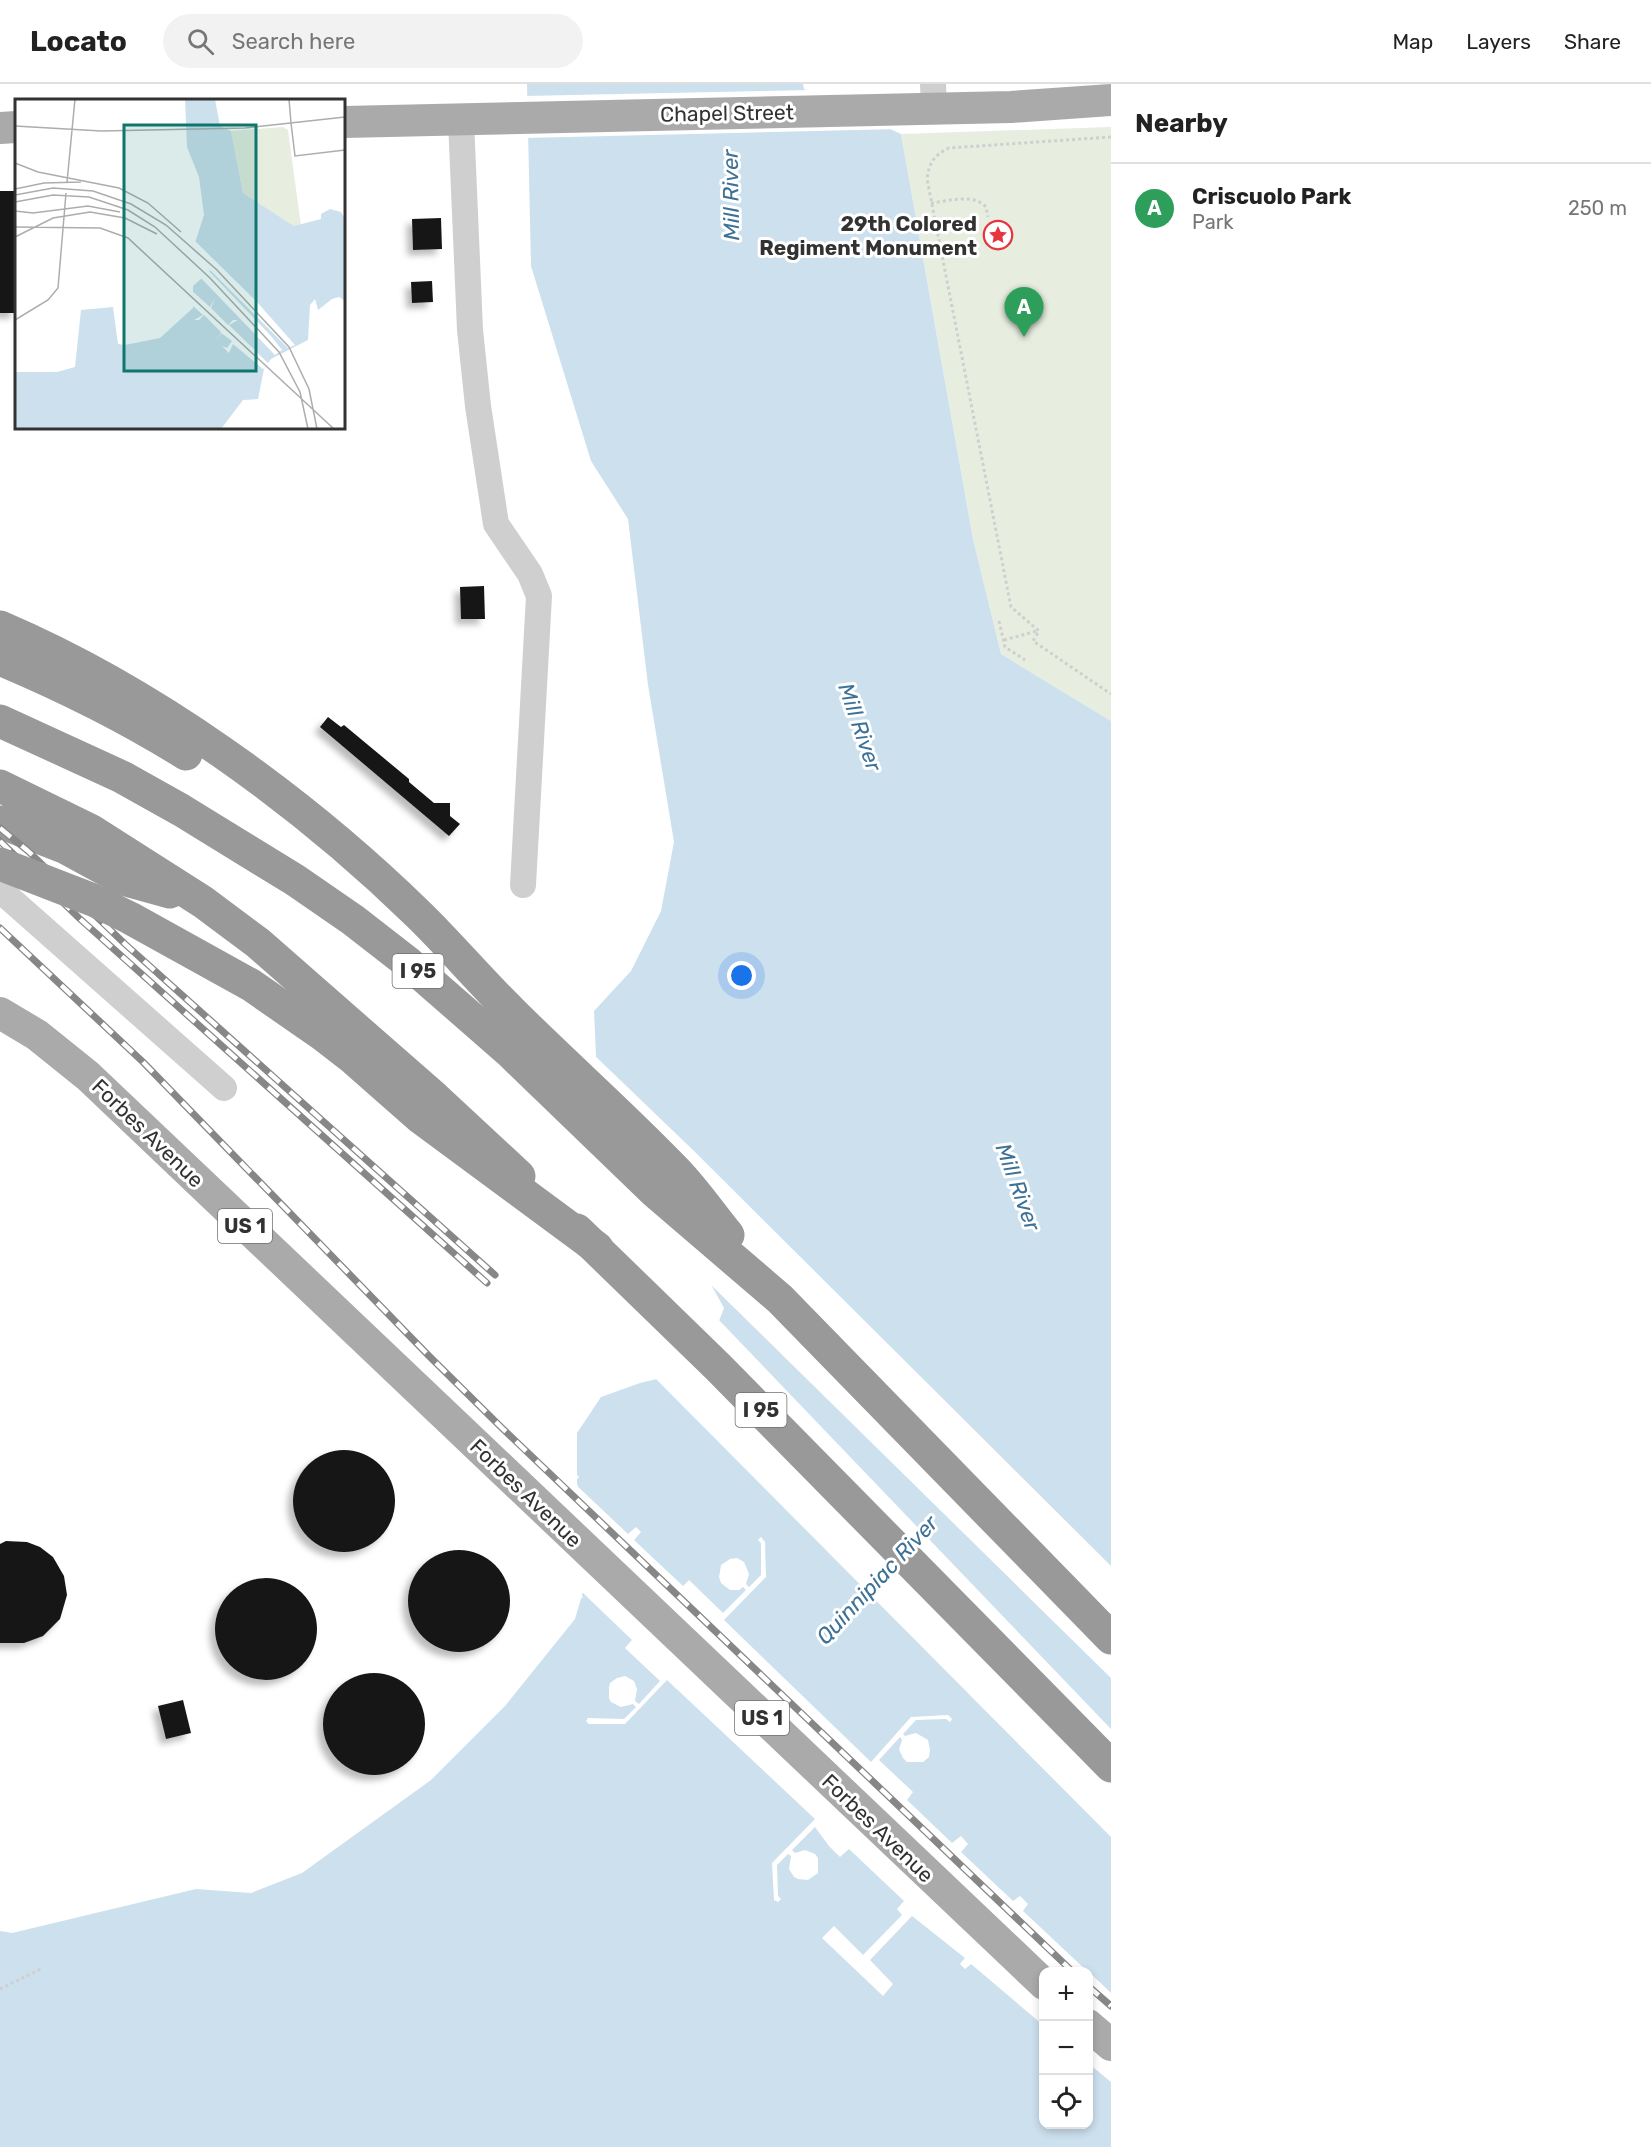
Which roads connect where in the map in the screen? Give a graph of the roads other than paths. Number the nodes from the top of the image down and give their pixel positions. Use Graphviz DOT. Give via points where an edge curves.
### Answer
graph roads {
  1 [pos="1108,94"];
  2 [pos="934,96"];
  3 [pos="471,120"];
  4 [pos="345,122"];
  5 [pos="15,127"];
  6 [pos="0,128"];
  7 [pos="0,627"];
  8 [pos="0,659"];
  9 [pos="0,721"];
  10 [pos="0,786"];
  11 [pos="0,822"];
  12 [pos="0,864"];
  13 [pos="523,885"];
  14 [pos="0,890"];
  15 [pos="202,902"];
  16 [pos="509,1010"];
  17 [pos="0,1013"];
  18 [pos="224,1088"];
  19 [pos="597,1248"];
  20 [pos="780,1299"];
  21 [pos="1111,1638"];
  22 [pos="1111,1766"];
  23 [pos="1039,1979"];
  24 [pos="1093,2029"];
  25 [pos="1111,2045"];
  1 -- 2 [label="main road, Chapel Street" via="1042,106"];
  2 -- 3 [label="main road, Chapel Street" via="900,108"];
  3 -- 4 [label="main road, Chapel Street"];
  3 -- 13 [label="lane" via="470,330 478,406 496,524 530,574 539,596"];
  5 -- 6 [label="main road"];
  7 -- 16 [label="highway" via="142,701 256,777 360,861 418,914"];
  8 -- 16 [label="highway" via="106,709 216,774 334,861"];
  9 -- 20 [label="highway, I 95" via="171,804 353,920 459,1006 654,1191"];
  10 -- 15 [label="highway, I 95" via="90,830"];
  11 -- 15 [label="highway" via="66,848 123,879"];
  12 -- 19 [label="highway, bridge" via="102,904 252,985 347,1053 421,1118"];
  14 -- 18 [label="lane"];
  15 -- 19 [label="highway, I 95, bridge" via="258,944 435,1098"];
  16 -- 20 [label="highway" via="675,1170"];
  17 -- 23 [label="main road, Forbes Avenue / US 1" via="37,1035 87,1076"];
  19 -- 22 [label="highway, I 95"];
  20 -- 21 [label="highway, I 95"];
  24 -- 25 [label="main road"];
}
